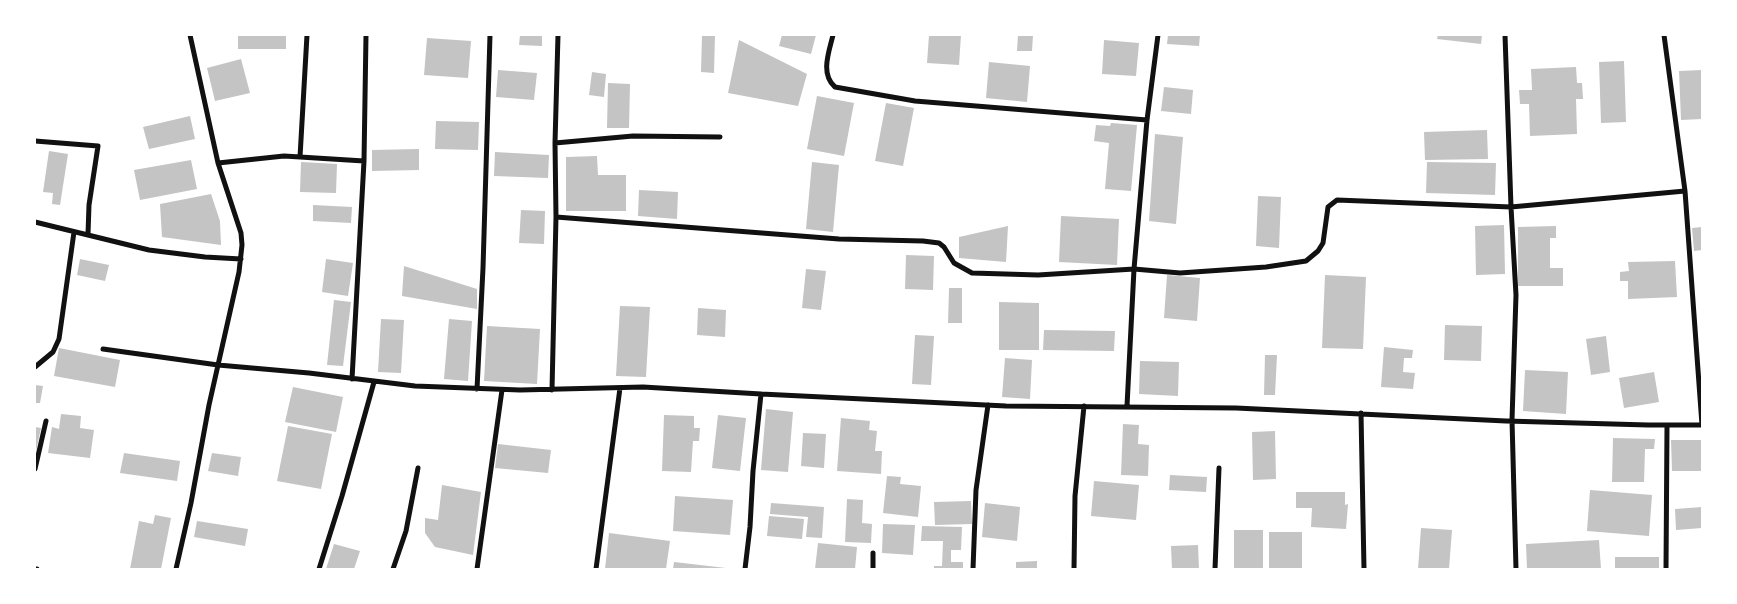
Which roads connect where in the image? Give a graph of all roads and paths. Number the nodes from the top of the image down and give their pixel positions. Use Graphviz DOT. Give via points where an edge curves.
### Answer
graph roads {
  1 [pos="190,35"];
  2 [pos="307,35"];
  3 [pos="366,35"];
  4 [pos="490,35"];
  5 [pos="558,35"];
  6 [pos="833,35"];
  7 [pos="1158,35"];
  8 [pos="1505,35"];
  9 [pos="1664,35"];
  10 [pos="1147,120"];
  11 [pos="720,137"];
  12 [pos="35,141"];
  13 [pos="555,143"];
  14 [pos="300,157"];
  15 [pos="364,161"];
  16 [pos="218,163"];
  17 [pos="1685,191"];
  18 [pos="1511,207"];
  19 [pos="556,217"];
  20 [pos="35,222"];
  21 [pos="74,232"];
  22 [pos="88,234"];
  23 [pos="241,259"];
  24 [pos="1134,270"];
  25 [pos="103,349"];
  26 [pos="218,365"];
  27 [pos="35,366"];
  28 [pos="352,379"];
  29 [pos="374,382"];
  30 [pos="620,388"];
  31 [pos="477,389"];
  32 [pos="502,390"];
  33 [pos="552,390"];
  34 [pos="761,394"];
  35 [pos="988,405"];
  36 [pos="1084,406"];
  37 [pos="1127,406"];
  38 [pos="1361,413"];
  39 [pos="1512,420"];
  40 [pos="46,421"];
  41 [pos="1702,425"];
  42 [pos="1667,426"];
  43 [pos="418,468"];
  44 [pos="1219,468"];
  45 [pos="35,469"];
  46 [pos="873,553"];
  47 [pos="176,569"];
  48 [pos="319,569"];
  49 [pos="393,569"];
  50 [pos="477,569"];
  51 [pos="596,569"];
  52 [pos="745,569"];
  53 [pos="872,569"];
  54 [pos="973,569"];
  55 [pos="1074,569"];
  56 [pos="1215,569"];
  57 [pos="1364,569"];
  58 [pos="1516,569"];
  59 [pos="1666,569"];
  1 -- 16 [label="street"];
  2 -- 14 [label="street"];
  3 -- 15 [label="street"];
  4 -- 31 [label="street"];
  5 -- 13 [label="street"];
  6 -- 10 [label="street" via="826,69 830,83 835,87 915,102"];
  7 -- 10 [label="street"];
  8 -- 18 [label="street"];
  9 -- 17 [label="street"];
  10 -- 24 [label="street"];
  11 -- 13 [label="street" via="633,136"];
  12 -- 22 [label="street" via="98,146"];
  13 -- 19 [label="street"];
  14 -- 15 [label="street"];
  14 -- 16 [label="street"];
  15 -- 28 [label="street"];
  16 -- 23 [label="street" via="241,233"];
  17 -- 18 [label="street"];
  17 -- 41 [label="street"];
  18 -- 24 [label="street" via="1337,200 1328,207 1323,243 1306,261 1180,273"];
  18 -- 39 [label="street" via="1516,295"];
  19 -- 24 [label="street" via="839,240 939,243 954,264 972,272 1038,275"];
  19 -- 33 [label="street"];
  20 -- 21 [label="street"];
  21 -- 22 [label="street"];
  21 -- 27 [label="street" via="59,339 52,352"];
  22 -- 23 [label="street" via="149,250 205,258"];
  23 -- 26 [label="street"];
  24 -- 37 [label="street"];
  25 -- 26 [label="street"];
  26 -- 28 [label="street"];
  26 -- 47 [label="street"];
  28 -- 29 [label="street"];
  29 -- 31 [label="street"];
  29 -- 48 [label="street"];
  30 -- 33 [label="street"];
  30 -- 34 [label="street"];
  30 -- 51 [label="street"];
  31 -- 32 [label="street"];
  32 -- 33 [label="street"];
  32 -- 50 [label="street"];
  34 -- 35 [label="street"];
  34 -- 52 [label="street"];
  35 -- 36 [label="street"];
  35 -- 54 [label="street" via="976,490"];
  36 -- 37 [label="street"];
  36 -- 55 [label="street" via="1075,496"];
  37 -- 38 [label="street"];
  38 -- 39 [label="street"];
  38 -- 57 [label="street"];
  39 -- 42 [label="street"];
  39 -- 58 [label="street"];
  40 -- 45 [label="street"];
  41 -- 42 [label="street"];
  42 -- 59 [label="street"];
  43 -- 49 [label="street" via="406,531"];
  44 -- 56 [label="street"];
  46 -- 53 [label="street"];
}
